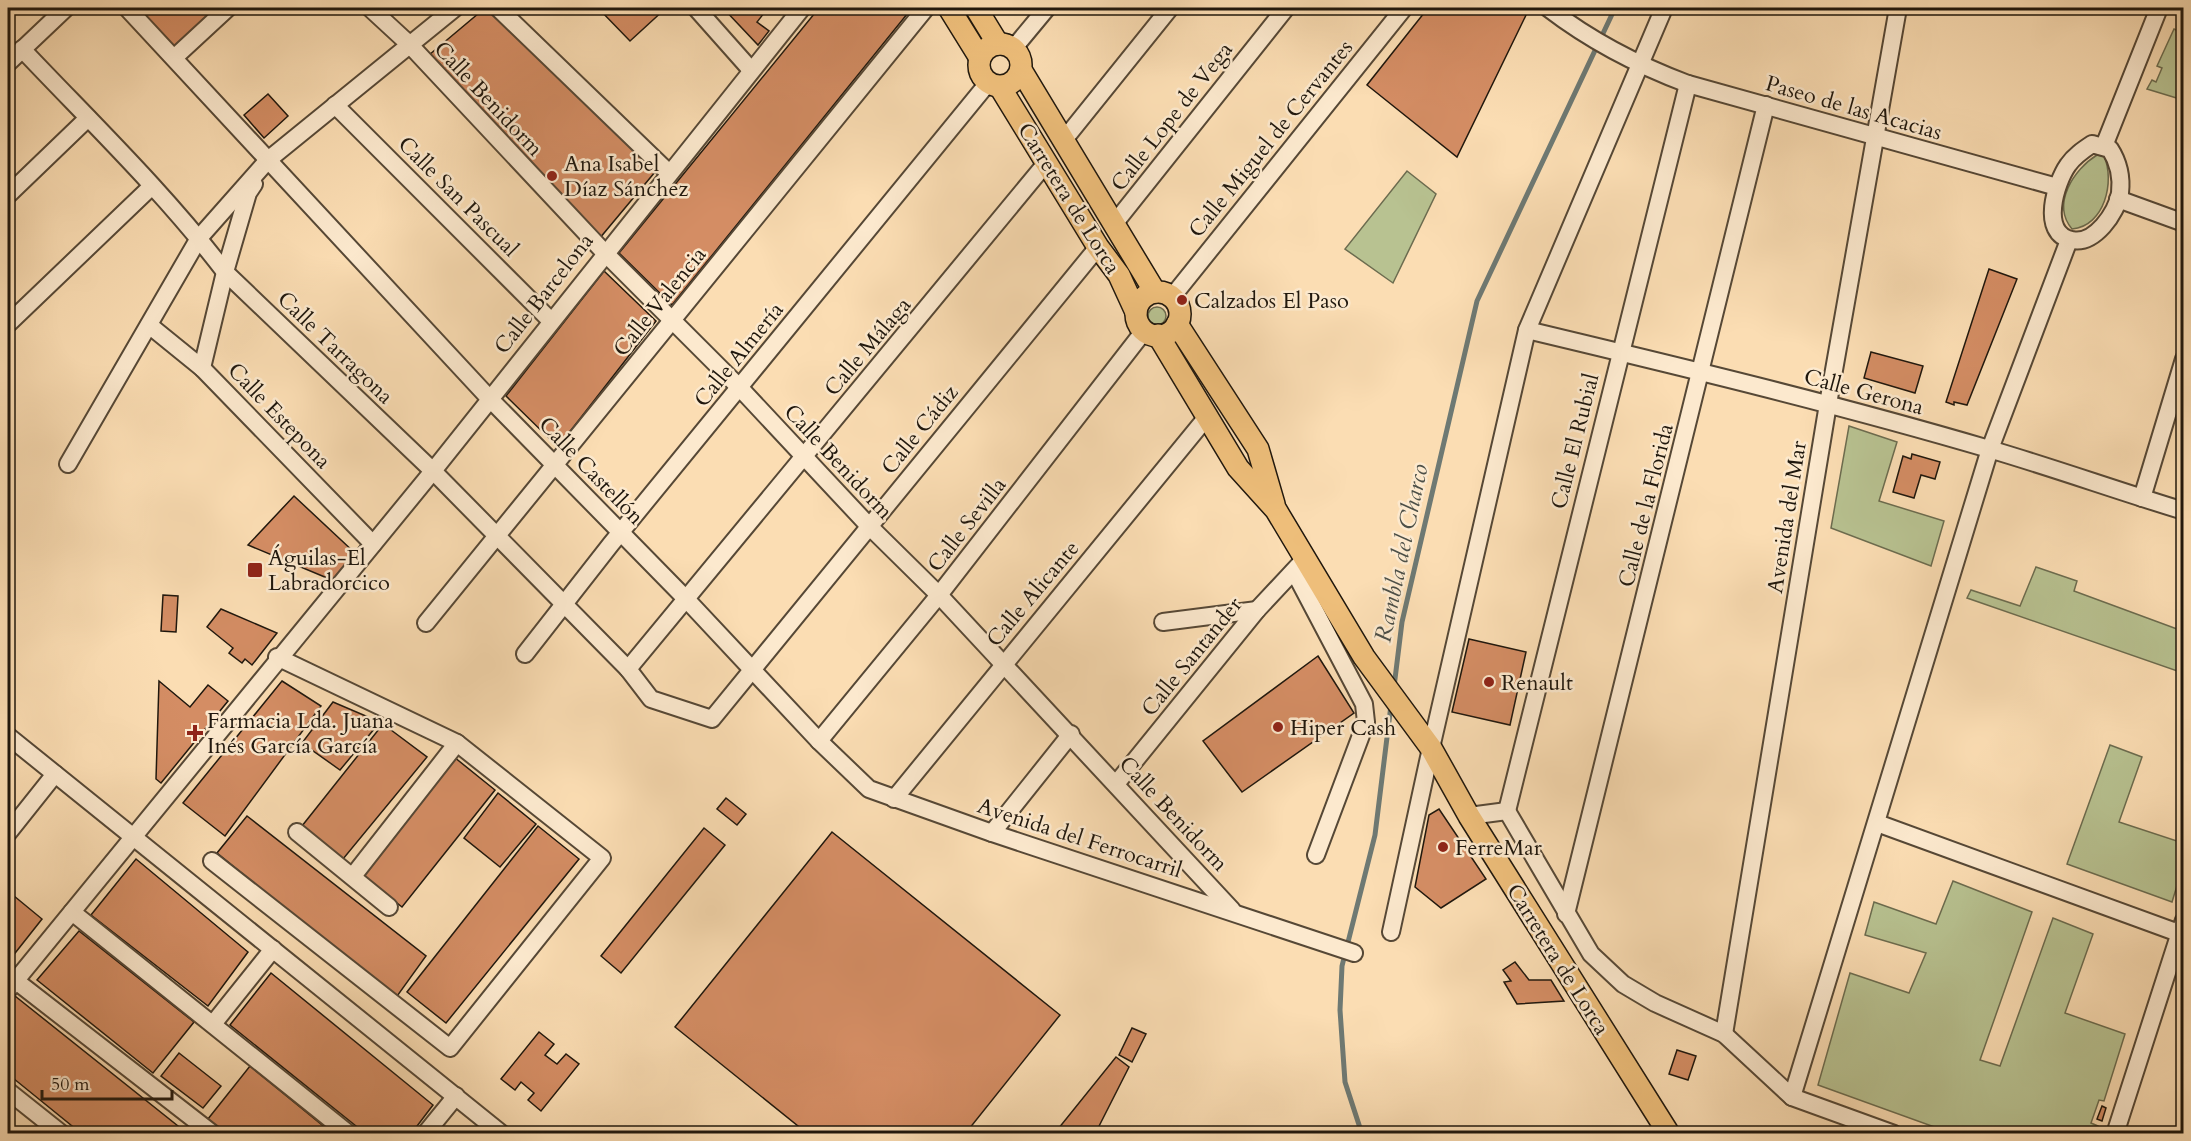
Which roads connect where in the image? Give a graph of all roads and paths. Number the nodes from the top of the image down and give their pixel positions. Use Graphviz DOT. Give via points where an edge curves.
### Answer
graph roads {
  1 [pos="66,8"];
  2 [pos="127,8"];
  3 [pos="228,8"];
  4 [pos="370,8"];
  5 [pos="455,8"];
  6 [pos="498,8"];
  7 [pos="696,8"];
  8 [pos="802,8"];
  9 [pos="926,8"];
  10 [pos="948,8"];
  11 [pos="976,8"];
  12 [pos="1047,8"];
  13 [pos="1170,8"];
  14 [pos="1286,8"];
  15 [pos="1404,8"];
  16 [pos="1548,8"];
  17 [pos="1665,8"];
  18 [pos="1898,8"];
  19 [pos="2159,8"];
  20 [pos="409,44"];
  21 [pos="1006,47"];
  22 [pos="22,49"];
  23 [pos="175,57"];
  24 [pos="980,58"];
  25 [pos="8,63"];
  26 [pos="1634,63"];
  27 [pos="751,70"];
  28 [pos="1021,70"];
  29 [pos="1688,84"];
  30 [pos="994,85"];
  31 [pos="335,105"];
  32 [pos="1766,105"];
  33 [pos="88,118"];
  34 [pos="1875,136"];
  35 [pos="1063,141"];
  36 [pos="2104,146"];
  37 [pos="268,160"];
  38 [pos="1047,162"];
  39 [pos="669,173"];
  40 [pos="152,186"];
  41 [pos="2057,187"];
  42 [pos="8,195"];
  43 [pos="2118,199"];
  44 [pos="2184,222"];
  45 [pos="1114,224"];
  46 [pos="199,238"];
  47 [pos="2069,240"];
  48 [pos="1098,247"];
  49 [pos="604,252"];
  50 [pos="225,272"];
  51 [pos="1163,294"];
  52 [pos="550,320"];
  53 [pos="672,321"];
  54 [pos="8,324"];
  55 [pos="1177,324"];
  56 [pos="149,325"];
  57 [pos="1146,326"];
  58 [pos="1527,330"];
  59 [pos="1619,352"];
  60 [pos="2184,359"];
  61 [pos="202,368"];
  62 [pos="1702,370"];
  63 [pos="740,388"];
  64 [pos="489,398"];
  65 [pos="1828,404"];
  66 [pos="1206,418"];
  67 [pos="1990,449"];
  68 [pos="804,458"];
  69 [pos="68,464"];
  70 [pos="556,464"];
  71 [pos="433,471"];
  72 [pos="2142,498"];
  73 [pos="1276,510"];
  74 [pos="2184,511"];
  75 [pos="869,526"];
  76 [pos="621,532"];
  77 [pos="497,538"];
  78 [pos="373,544"];
  79 [pos="1299,565"];
  80 [pos="939,595"];
  81 [pos="687,600"];
  82 [pos="563,605"];
  83 [pos="1257,610"];
  84 [pos="1163,622"];
  85 [pos="426,623"];
  86 [pos="525,654"];
  87 [pos="278,657"];
  88 [pos="1003,663"];
  89 [pos="628,669"];
  90 [pos="752,669"];
  91 [pos="1071,734"];
  92 [pos="8,736"];
  93 [pos="819,741"];
  94 [pos="1427,742"];
  95 [pos="456,743"];
  96 [pos="55,774"];
  97 [pos="1116,784"];
  98 [pos="894,799"];
  99 [pos="1507,811"];
  100 [pos="1469,816"];
  101 [pos="1878,823"];
  102 [pos="297,832"];
  103 [pos="8,833"];
  104 [pos="992,833"];
  105 [pos="132,836"];
  106 [pos="1316,855"];
  107 [pos="212,861"];
  108 [pos="353,876"];
  109 [pos="389,907"];
  110 [pos="1233,911"];
  111 [pos="72,912"];
  112 [pos="1566,914"];
  113 [pos="2182,929"];
  114 [pos="1391,932"];
  115 [pos="273,949"];
  116 [pos="1354,953"];
  117 [pos="12,986"];
  118 [pos="213,1024"];
  119 [pos="1724,1034"];
  120 [pos="8,1091"];
  121 [pos="456,1096"];
  122 [pos="1792,1097"];
  123 [pos="62,1134"];
  124 [pos="213,1134"];
  125 [pos="349,1134"];
  126 [pos="425,1134"];
  127 [pos="502,1134"];
  128 [pos="1669,1134"];
  129 [pos="1894,1134"];
  130 [pos="2115,1134"];
  1 -- 22 [label="street"];
  2 -- 23 [label="street, Calle Castellón"];
  3 -- 23 [label="street"];
  4 -- 20 [label="street, Calle Benidorm"];
  5 -- 20 [label="street"];
  6 -- 39 [label="street"];
  7 -- 27 [label="street"];
  8 -- 27 [label="street, Calle Barcelona"];
  9 -- 53 [label="street, Calle Valencia"];
  10 -- 24 [label="main road, Carretera de Lorca"];
  11 -- 21 [label="main road, Carretera de Lorca"];
  12 -- 21 [label="street"];
  13 -- 35 [label="street"];
  14 -- 45 [label="street, Calle Lope de Vega"];
  15 -- 51 [label="street, Calle Miguel de Cervantes"];
  16 -- 26 [label="street, Paseo de las Acacias" via="1572,27"];
  17 -- 26 [label="street"];
  18 -- 34 [label="street, Avenida del Mar"];
  19 -- 36 [label="street"];
  20 -- 31 [label="street"];
  20 -- 49 [label="street, Calle Benidorm"];
  21 -- 24 [label="main road" via="986,49"];
  21 -- 28 [label="main road, Carretera de Lorca" via="1020,58"];
  22 -- 25 [label="street"];
  22 -- 33 [label="street, Calle Tarragona"];
  23 -- 37 [label="street, Calle Castellón"];
  24 -- 30 [label="main road, Carretera de Lorca" via="980,74"];
  26 -- 29 [label="street, Paseo de las Acacias"];
  26 -- 58 [label="street"];
  27 -- 39 [label="street, Calle Barcelona"];
  28 -- 30 [label="main road" via="1012,83"];
  28 -- 35 [label="main road, Carretera de Lorca"];
  29 -- 32 [label="street, Paseo de las Acacias"];
  29 -- 59 [label="street, Calle El Rubial"];
  30 -- 38 [label="main road, Carretera de Lorca"];
  30 -- 63 [label="street, Calle Almería"];
  31 -- 37 [label="street"];
  31 -- 52 [label="street, Calle San Pascual"];
  32 -- 34 [label="street, Paseo de las Acacias"];
  32 -- 62 [label="street, Calle de la Florida"];
  33 -- 40 [label="street, Calle Tarragona"];
  33 -- 42 [label="street"];
  34 -- 41 [label="street, Paseo de las Acacias"];
  34 -- 65 [label="street, Avenida del Mar"];
  35 -- 45 [label="main road, Carretera de Lorca"];
  36 -- 41 [label="street" via="2092,144 2078,154"];
  36 -- 43 [label="street" via="2110,149 2119,167"];
  37 -- 46 [label="street"];
  37 -- 50 [label="street" via="249,193"];
  37 -- 64 [label="street, Calle Castellón"];
  38 -- 48 [label="main road, Carretera de Lorca"];
  38 -- 68 [label="street, Calle Málaga"];
  39 -- 49 [label="street, Calle Barcelona"];
  40 -- 46 [label="street, Calle Tarragona"];
  40 -- 54 [label="street"];
  41 -- 47 [label="street" via="2053,218 2059,234"];
  43 -- 44 [label="street"];
  43 -- 47 [label="street" via="2093,236 2082,241"];
  45 -- 51 [label="main road, Carretera de Lorca"];
  46 -- 50 [label="street, Calle Tarragona"];
  46 -- 56 [label="street"];
  47 -- 67 [label="street"];
  48 -- 57 [label="main road, Carretera de Lorca" via="1119,275"];
  48 -- 75 [label="street, Calle Cádiz"];
  49 -- 52 [label="street, Calle Barcelona"];
  49 -- 53 [label="street, Calle Benidorm"];
  50 -- 61 [label="street"];
  50 -- 71 [label="street, Calle Tarragona"];
  51 -- 55 [label="main road" via="1179,312"];
  51 -- 57 [label="main road" via="1140,301"];
  52 -- 64 [label="street, Calle Barcelona"];
  53 -- 63 [label="street, Calle Benidorm"];
  53 -- 70 [label="street, Calle Valencia"];
  55 -- 57 [label="main road" via="1170,332"];
  55 -- 73 [label="main road, Carretera de Lorca" via="1258,449"];
  56 -- 61 [label="street, Calle Estepona"];
  56 -- 69 [label="street"];
  57 -- 66 [label="main road, Carretera de Lorca"];
  57 -- 80 [label="street, Calle Sevilla"];
  58 -- 59 [label="street, Calle Gerona"];
  58 -- 94 [label="street"];
  59 -- 62 [label="street, Calle Gerona"];
  59 -- 99 [label="street, Calle El Rubial"];
  60 -- 72 [label="street"];
  61 -- 78 [label="street, Calle Estepona"];
  62 -- 65 [label="street, Calle Gerona"];
  62 -- 112 [label="street, Calle de la Florida"];
  63 -- 68 [label="street, Calle Benidorm"];
  63 -- 76 [label="street, Calle Almería"];
  64 -- 70 [label="street, Calle Castellón"];
  64 -- 71 [label="street, Calle Barcelona"];
  65 -- 67 [label="street, Calle Gerona"];
  65 -- 119 [label="street, Avenida del Mar"];
  66 -- 73 [label="main road, Carretera de Lorca" via="1238,468"];
  66 -- 88 [label="street, Calle Alicante"];
  67 -- 72 [label="street, Calle Gerona"];
  67 -- 101 [label="street"];
  68 -- 75 [label="street, Calle Benidorm"];
  68 -- 81 [label="street, Calle Málaga"];
  70 -- 76 [label="street, Calle Castellón"];
  70 -- 77 [label="street, Calle Valencia"];
  71 -- 77 [label="street, Calle Tarragona"];
  71 -- 78 [label="street, Calle Barcelona"];
  72 -- 74 [label="street, Calle Gerona"];
  73 -- 79 [label="main road, Carretera de Lorca"];
  75 -- 80 [label="street, Calle Benidorm"];
  75 -- 90 [label="street, Calle Cádiz"];
  76 -- 81 [label="street, Calle Castellón"];
  76 -- 82 [label="street, Calle Almería"];
  77 -- 82 [label="street, Calle Tarragona"];
  77 -- 85 [label="street, Calle Valencia"];
  78 -- 87 [label="street, Calle Barcelona"];
  79 -- 83 [label="street, Calle Santander"];
  79 -- 94 [label="main road, Carretera de Lorca"];
  79 -- 106 [label="street" via="1364,704 1366,722"];
  80 -- 88 [label="street, Calle Benidorm"];
  80 -- 93 [label="street, Calle Sevilla"];
  81 -- 89 [label="street, Calle Málaga"];
  81 -- 90 [label="street, Calle Castellón"];
  82 -- 86 [label="street, Calle Almería"];
  82 -- 89 [label="street, Calle Tarragona"];
  83 -- 84 [label="street"];
  83 -- 97 [label="street, Calle Santander"];
  87 -- 95 [label="street"];
  87 -- 105 [label="street, Calle Barcelona"];
  88 -- 91 [label="street, Calle Benidorm"];
  88 -- 98 [label="street, Calle Alicante"];
  89 -- 90 [label="street, Calle Tarragona" via="651,699 712,719"];
  90 -- 93 [label="street, Calle Castellón"];
  91 -- 97 [label="street, Calle Benidorm"];
  91 -- 104 [label="street"];
  92 -- 96 [label="street"];
  93 -- 98 [label="street, Calle Castellón" via="869,789"];
  94 -- 100 [label="main road, Carretera de Lorca"];
  94 -- 114 [label="street"];
  95 -- 107 [label="street" via="602,858 450,1048"];
  95 -- 108 [label="street"];
  96 -- 103 [label="street"];
  96 -- 105 [label="street"];
  97 -- 110 [label="street, Calle Benidorm"];
  98 -- 104 [label="street, Avenida del Ferrocarril"];
  99 -- 100 [label="street"];
  99 -- 112 [label="street"];
  100 -- 128 [label="main road, Carretera de Lorca"];
  101 -- 113 [label="street"];
  101 -- 122 [label="street"];
  102 -- 108 [label="street"];
  104 -- 110 [label="street, Avenida del Ferrocarril"];
  105 -- 111 [label="street, Calle Barcelona"];
  105 -- 115 [label="street"];
  108 -- 109 [label="street"];
  110 -- 116 [label="street, Avenida del Ferrocarril"];
  111 -- 117 [label="street, Calle Barcelona"];
  111 -- 118 [label="street"];
  112 -- 119 [label="street" via="1591,954 1623,984"];
  113 -- 130 [label="street"];
  115 -- 118 [label="street"];
  115 -- 121 [label="street"];
  117 -- 124 [label="street"];
  118 -- 125 [label="street"];
  119 -- 122 [label="street"];
  120 -- 123 [label="street"];
  121 -- 126 [label="street"];
  121 -- 127 [label="street"];
  122 -- 129 [label="street"];
}
